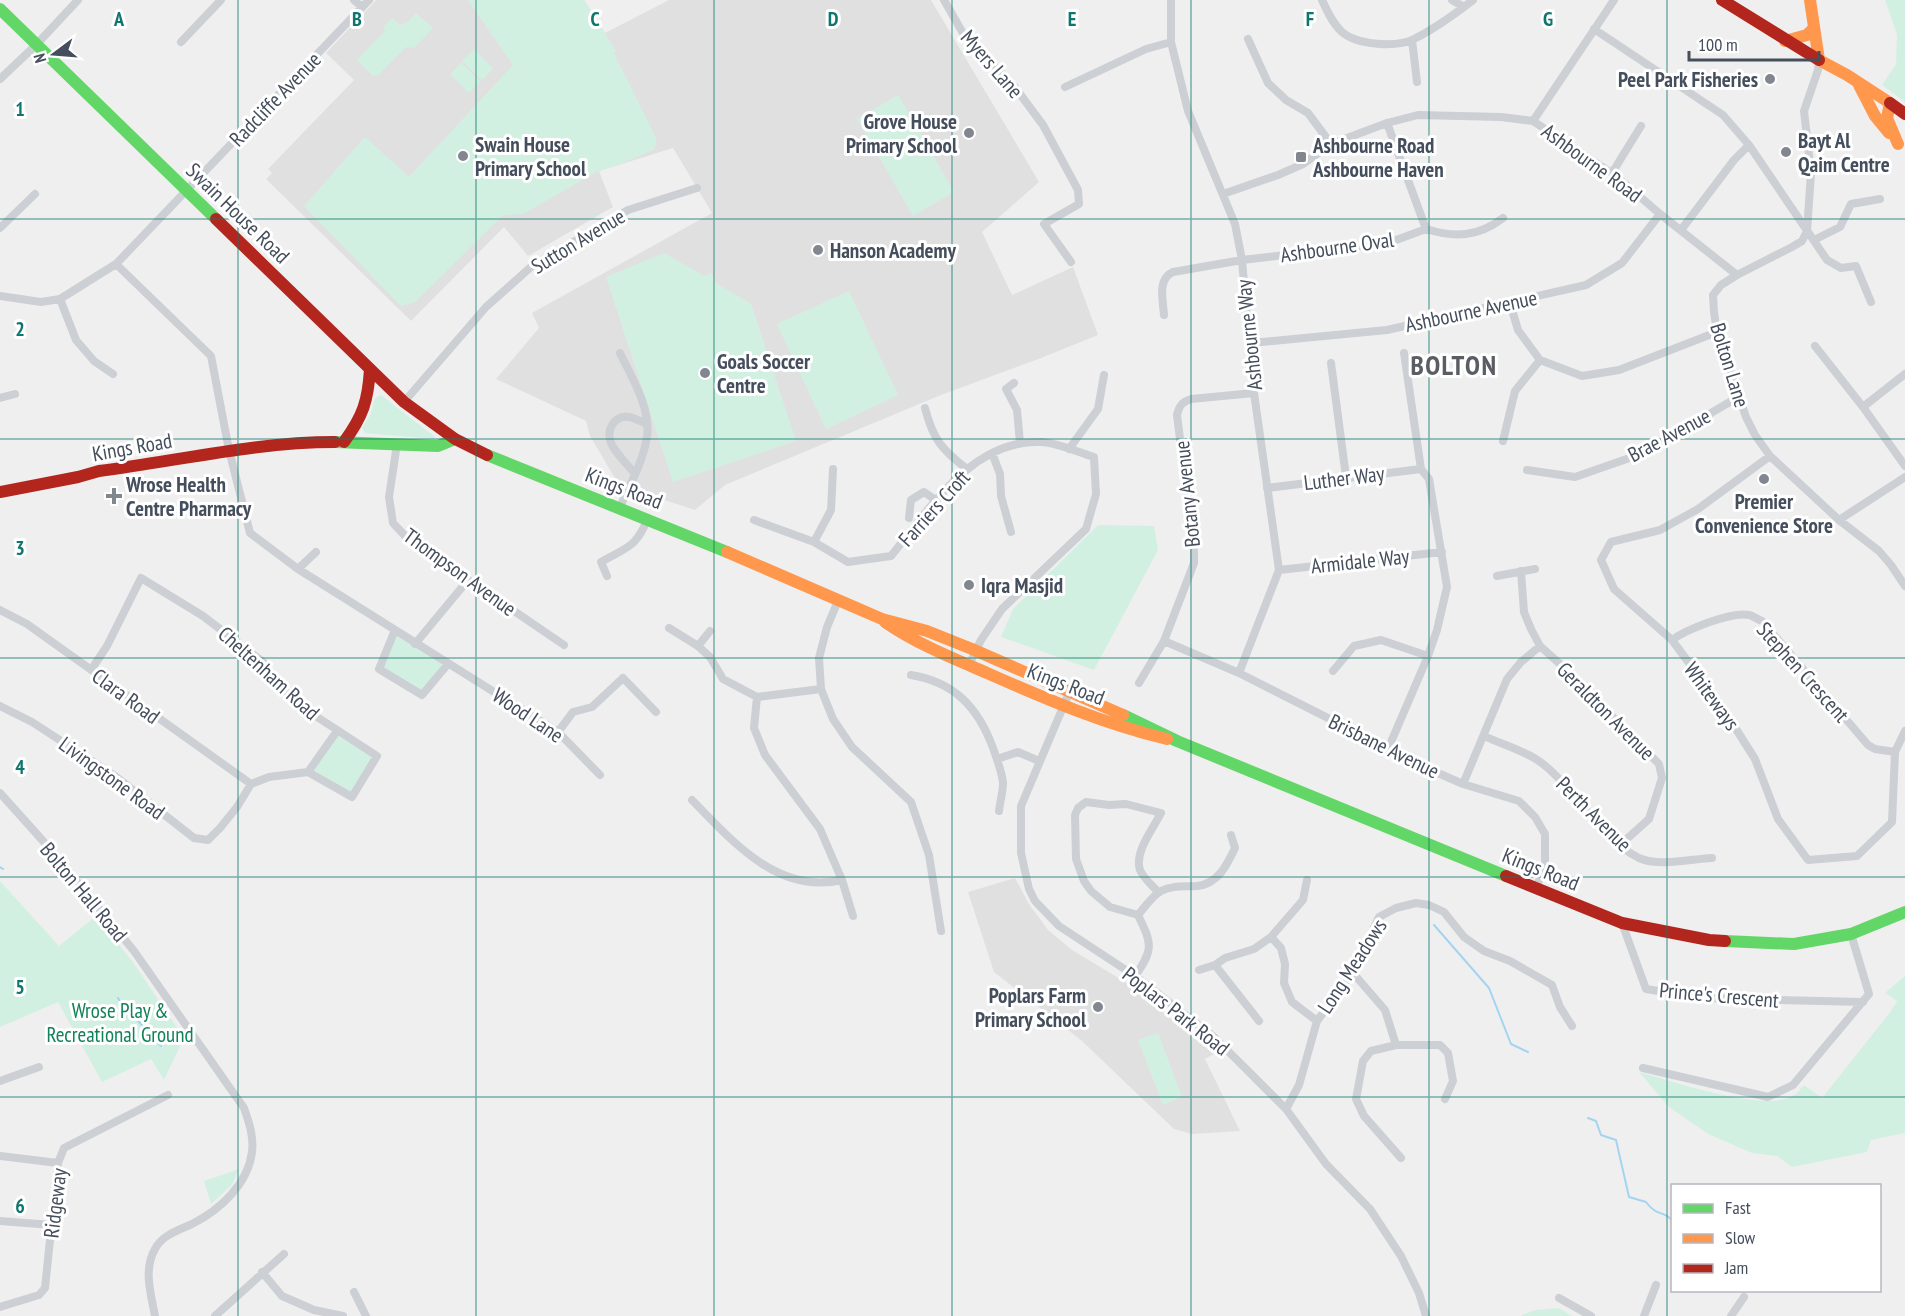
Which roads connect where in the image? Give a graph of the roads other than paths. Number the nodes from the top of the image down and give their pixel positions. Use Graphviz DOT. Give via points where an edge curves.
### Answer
graph roads {
  1 [pos="78,0"];
  2 [pos="221,0"];
  3 [pos="354,0"];
  4 [pos="369,0"];
  5 [pos="944,0"];
  6 [pos="1171,0"];
  7 [pos="1322,0"];
  8 [pos="1452,0"];
  9 [pos="1473,0"];
  10 [pos="1614,0"];
  11 [pos="1722,0"];
  12 [pos="1810,0"];
  13 [pos="1464,7"];
  14 [pos="362,8"];
  15 [pos="0,9"];
  16 [pos="1594,29"];
  17 [pos="1815,30"];
  18 [pos="1248,39"];
  19 [pos="1412,40"];
  20 [pos="1785,41"];
  21 [pos="181,42"];
  22 [pos="1171,42"];
  23 [pos="36,45"];
  24 [pos="1819,60"];
  25 [pos="1847,75"];
  26 [pos="0,79"];
  27 [pos="1418,82"];
  28 [pos="1858,83"];
  29 [pos="1065,87"];
  30 [pos="1890,103"];
  31 [pos="1905,114"];
  32 [pos="1533,121"];
  33 [pos="1387,123"];
  34 [pos="1641,126"];
  35 [pos="1331,144"];
  36 [pos="1749,145"];
  37 [pos="1901,147"];
  38 [pos="1612,173"];
  39 [pos="697,188"];
  40 [pos="187,191"];
  41 [pos="35,194"];
  42 [pos="1223,194"];
  43 [pos="1880,199"];
  44 [pos="1660,214"];
  45 [pos="1503,218"];
  46 [pos="0,228"];
  47 [pos="1426,229"];
  48 [pos="1681,230"];
  49 [pos="1807,231"];
  50 [pos="1814,240"];
  51 [pos="1242,260"];
  52 [pos="1071,262"];
  53 [pos="116,264"];
  54 [pos="1737,274"];
  55 [pos="0,296"];
  56 [pos="60,299"];
  57 [pos="1871,302"];
  58 [pos="1510,303"];
  59 [pos="1164,315"];
  60 [pos="1717,332"];
  61 [pos="1251,343"];
  62 [pos="1815,346"];
  63 [pos="620,353"];
  64 [pos="1404,353"];
  65 [pos="1540,360"];
  66 [pos="1331,363"];
  67 [pos="370,369"];
  68 [pos="113,374"];
  69 [pos="1905,374"];
  70 [pos="1104,375"];
  71 [pos="1014,383"];
  72 [pos="1090,385"];
  73 [pos="1102,386"];
  74 [pos="1254,393"];
  75 [pos="15,394"];
  76 [pos="1740,396"];
  77 [pos="0,398"];
  78 [pos="404,402"];
  79 [pos="1863,407"];
  80 [pos="925,408"];
  81 [pos="647,424"];
  82 [pos="454,439"];
  83 [pos="344,441"];
  84 [pos="1503,441"];
  85 [pos="1020,443"];
  86 [pos="397,444"];
  87 [pos="1069,449"];
  88 [pos="229,450"];
  89 [pos="992,453"];
  90 [pos="1770,456"];
  91 [pos="1905,466"];
  92 [pos="966,468"];
  93 [pos="833,469"];
  94 [pos="1421,469"];
  95 [pos="1527,470"];
  96 [pos="635,474"];
  97 [pos="1346,477"];
  98 [pos="1905,477"];
  99 [pos="1267,488"];
  100 [pos="0,492"];
  101 [pos="937,501"];
  102 [pos="620,507"];
  103 [pos="648,518"];
  104 [pos="909,518"];
  105 [pos="754,520"];
  106 [pos="1839,520"];
  107 [pos="1011,532"];
  108 [pos="814,542"];
  109 [pos="316,552"];
  110 [pos="1442,552"];
  111 [pos="298,569"];
  112 [pos="1535,569"];
  113 [pos="1279,570"];
  114 [pos="1521,570"];
  115 [pos="607,576"];
  116 [pos="1497,576"];
  117 [pos="468,580"];
  118 [pos="1904,580"];
  119 [pos="838,601"];
  120 [pos="0,610"];
  121 [pos="882,619"];
  122 [pos="669,628"];
  123 [pos="395,630"];
  124 [pos="710,631"];
  125 [pos="1672,640"];
  126 [pos="1164,641"];
  127 [pos="415,644"];
  128 [pos="564,645"];
  129 [pos="698,646"];
  130 [pos="1540,646"];
  131 [pos="974,651"];
  132 [pos="1428,656"];
  133 [pos="448,664"];
  134 [pos="969,665"];
  135 [pos="90,670"];
  136 [pos="1333,671"];
  137 [pos="1239,673"];
  138 [pos="911,675"];
  139 [pos="1139,683"];
  140 [pos="821,689"];
  141 [pos="757,697"];
  142 [pos="1066,699"];
  143 [pos="0,706"];
  144 [pos="656,712"];
  145 [pos="337,731"];
  146 [pos="1905,731"];
  147 [pos="558,732"];
  148 [pos="1484,736"];
  149 [pos="1388,749"];
  150 [pos="1895,752"];
  151 [pos="997,759"];
  152 [pos="1039,761"];
  153 [pos="308,772"];
  154 [pos="600,775"];
  155 [pos="250,784"];
  156 [pos="1463,784"];
  157 [pos="0,794"];
  158 [pos="692,800"];
  159 [pos="999,811"];
  160 [pos="1231,835"];
  161 [pos="1620,845"];
  162 [pos="1712,858"];
  163 [pos="842,880"];
  164 [pos="1307,880"];
  165 [pos="1536,889"];
  166 [pos="1158,892"];
  167 [pos="1905,912"];
  168 [pos="1138,915"];
  169 [pos="853,916"];
  170 [pos="1622,923"];
  171 [pos="940,931"];
  172 [pos="1851,934"];
  173 [pos="1271,937"];
  174 [pos="1215,965"];
  175 [pos="1198,970"];
  176 [pos="1353,973"];
  177 [pos="1135,976"];
  178 [pos="1863,1002"];
  179 [pos="1317,1020"];
  180 [pos="1259,1021"];
  181 [pos="1572,1026"];
  182 [pos="1396,1045"];
  183 [pos="39,1067"];
  184 [pos="1643,1068"];
  185 [pos="0,1081"];
  186 [pos="168,1095"];
  187 [pos="1445,1099"];
  188 [pos="1286,1109"];
  189 [pos="0,1156"];
  190 [pos="1401,1158"];
  191 [pos="58,1164"];
  192 [pos="0,1221"];
  193 [pos="52,1225"];
  194 [pos="284,1254"];
  195 [pos="262,1272"];
  196 [pos="1656,1285"];
  197 [pos="354,1293"];
  198 [pos="1744,1297"];
  199 [pos="1559,1298"];
  200 [pos="0,1307"];
  201 [pos="312,1313"];
  202 [pos="155,1316"];
  203 [pos="215,1316"];
  204 [pos="342,1316"];
  205 [pos="366,1316"];
  206 [pos="1426,1316"];
  207 [pos="1591,1316"];
  208 [pos="1644,1316"];
  209 [pos="1731,1316"];
  1 -- 23 [label="street"];
  2 -- 21 [label="street"];
  3 -- 14 [label="street"];
  4 -- 14 [label="street, Radcliffe Avenue"];
  5 -- 52 [label="street, Myers Lane" via="964,35 1014,86 1043,125 1078,190 1079,204 1044,224"];
  6 -- 22 [label="street, Ashbourne Way"];
  7 -- 19 [label="street" via="1342,32 1364,43"];
  8 -- 13 [label="street"];
  9 -- 13 [label="street"];
  10 -- 16 [label="street"];
  11 -- 20 [label="main road"];
  12 -- 17 [label="main road"];
  13 -- 19 [label="street"];
  14 -- 40 [label="street, Radcliffe Avenue"];
  15 -- 23 [label="main road, Swain House Road"];
  16 -- 32 [label="street"];
  16 -- 36 [label="street" via="1723,115"];
  17 -- 20 [label="main road"];
  17 -- 24 [label="main road"];
  17 -- 25 [label="main road"];
  18 -- 35 [label="street" via="1268,83 1308,113"];
  19 -- 27 [label="street"];
  20 -- 24 [label="main road"];
  22 -- 29 [label="street" via="1146,49"];
  22 -- 42 [label="street, Ashbourne Way" via="1188,111"];
  23 -- 26 [label="street"];
  23 -- 40 [label="main road, Swain House Road"];
  24 -- 25 [label="main road"];
  24 -- 49 [label="street" via="1804,111 1811,173"];
  25 -- 28 [label="main road"];
  28 -- 30 [label="main road"];
  28 -- 37 [label="main road" via="1875,116"];
  30 -- 31 [label="main road"];
  30 -- 37 [label="main road" via="1887,118"];
  32 -- 33 [label="street, Ashbourne Road" via="1418,116"];
  32 -- 38 [label="street, Ashbourne Road"];
  33 -- 35 [label="street, Ashbourne Road"];
  33 -- 47 [label="street, Ashbourne Oval"];
  34 -- 38 [label="street"];
  35 -- 42 [label="street, Ashbourne Road" via="1303,164"];
  36 -- 48 [label="street"];
  36 -- 49 [label="street"];
  38 -- 44 [label="street, Ashbourne Road"];
  39 -- 78 [label="street, Sutton Avenue" via="628,210 532,266 486,307"];
  40 -- 53 [label="street, Radcliffe Avenue"];
  40 -- 67 [label="main road, Swain House Road"];
  41 -- 46 [label="street"];
  42 -- 51 [label="street, Ashbourne Way" via="1235,224"];
  43 -- 50 [label="street" via="1851,204 1840,227"];
  44 -- 48 [label="street, Ashbourne Road"];
  44 -- 58 [label="street, Ashbourne Avenue" via="1622,263 1586,285"];
  45 -- 47 [label="street" via="1489,229 1466,234"];
  47 -- 51 [label="street, Ashbourne Oval" via="1388,243"];
  48 -- 54 [label="street, Ashbourne Road"];
  49 -- 50 [label="street"];
  49 -- 54 [label="street, Bolton Lane" via="1802,241"];
  50 -- 57 [label="street" via="1827,260 1841,268 1856,266"];
  51 -- 59 [label="street, Ashbourne Oval" via="1168,274 1162,284"];
  51 -- 61 [label="street, Ashbourne Way"];
  53 -- 56 [label="street, Radcliffe Avenue"];
  53 -- 88 [label="street, Wood Lane" via="211,356"];
  54 -- 60 [label="street, Bolton Lane" via="1713,295"];
  55 -- 56 [label="street" via="41,302"];
  56 -- 68 [label="street" via="76,340 94,361"];
  58 -- 61 [label="street, Ashbourne Avenue" via="1388,330"];
  58 -- 65 [label="street" via="1518,330"];
  60 -- 65 [label="street" via="1619,370 1582,376"];
  60 -- 76 [label="street, Bolton Lane"];
  61 -- 74 [label="street, Ashbourne Way"];
  62 -- 79 [label="street"];
  63 -- 81 [label="street" via="638,389"];
  64 -- 94 [label="street"];
  65 -- 84 [label="street" via="1515,391"];
  66 -- 97 [label="street"];
  67 -- 78 [label="main road, Swain House Road"];
  67 -- 83 [label="main road" via="369,400 361,419"];
  69 -- 79 [label="street"];
  70 -- 73 [label="street"];
  71 -- 85 [label="street" via="1006,389 1017,410"];
  72 -- 73 [label="street"];
  73 -- 87 [label="street" via="1098,409"];
  74 -- 99 [label="street, Ashbourne Way"];
  74 -- 126 [label="street, Botany Avenue" via="1191,399 1183,403 1177,415 1194,563"];
  75 -- 77 [label="street"];
  76 -- 90 [label="street, Bolton Lane" via="1755,435"];
  76 -- 95 [label="street, Brae Avenue" via="1641,454 1575,477"];
  78 -- 82 [label="main road, Swain House Road"];
  79 -- 91 [label="street"];
  80 -- 92 [label="street" via="931,431 947,453"];
  81 -- 96 [label="street" via="647,438"];
  81 -- 96 [label="street" via="621,417 609,433 612,445"];
  82 -- 86 [label="main road, Kings Road" via="438,447"];
  82 -- 102 [label="main road, Kings Road"];
  83 -- 86 [label="main road, Kings Road"];
  83 -- 88 [label="main road, Kings Road"];
  85 -- 87 [label="street, Farriers Croft" via="1041,442"];
  85 -- 89 [label="street, Farriers Croft"];
  86 -- 117 [label="street, Thompson Avenue" via="389,497 393,523 408,539"];
  87 -- 131 [label="street, Farriers Croft" via="1094,457 1096,494 1086,529 1002,609"];
  88 -- 100 [label="main road, Kings Road"];
  88 -- 111 [label="street, Wood Lane" via="250,532"];
  89 -- 92 [label="street, Farriers Croft"];
  89 -- 107 [label="street"];
  90 -- 106 [label="street, Bolton Lane"];
  90 -- 125 [label="street, Whiteways" via="1698,509 1660,530 1611,542 1601,560 1614,589"];
  92 -- 101 [label="street, Farriers Croft"];
  93 -- 108 [label="street" via="831,510"];
  94 -- 97 [label="street, Luther Way"];
  94 -- 110 [label="street" via="1429,478"];
  96 -- 102 [label="street"];
  97 -- 99 [label="street, Luther Way"];
  98 -- 106 [label="street"];
  99 -- 113 [label="street, Ashbourne Way"];
  101 -- 104 [label="street" via="924,492 911,500"];
  101 -- 108 [label="street, Farriers Croft" via="891,556 848,562"];
  102 -- 103 [label="main road, Kings Road"];
  103 -- 115 [label="street" via="636,543 601,562"];
  103 -- 119 [label="main road, Kings Road"];
  105 -- 108 [label="street, Farriers Croft"];
  106 -- 118 [label="street, Bolton Lane" via="1879,551"];
  109 -- 111 [label="street"];
  110 -- 113 [label="street, Armidale Way"];
  110 -- 132 [label="street" via="1447,587"];
  111 -- 123 [label="street, Wood Lane"];
  112 -- 114 [label="street"];
  113 -- 137 [label="street, Ashbourne Way"];
  114 -- 116 [label="street"];
  114 -- 130 [label="street, Geraldton Avenue" via="1524,612"];
  117 -- 127 [label="street"];
  117 -- 128 [label="street, Thompson Avenue"];
  119 -- 121 [label="main road, Kings Road"];
  119 -- 140 [label="street" via="826,627 819,658"];
  120 -- 135 [label="street, Clara Road" via="27,624"];
  121 -- 131 [label="main road, Kings Road" via="908,624"];
  121 -- 134 [label="main road, Kings Road" via="901,634"];
  122 -- 129 [label="street"];
  123 -- 127 [label="street, Wood Lane"];
  123 -- 133 [label="street" via="379,669 422,695"];
  124 -- 129 [label="street"];
  125 -- 150 [label="street, Stephen Crescent" via="1731,616 1749,615 1762,621 1868,745"];
  125 -- 150 [label="street, Whiteways" via="1755,759 1778,819 1808,860 1857,856 1892,822"];
  126 -- 137 [label="street, Brisbane Avenue"];
  126 -- 139 [label="street, Botany Avenue"];
  127 -- 133 [label="street, Wood Lane"];
  129 -- 141 [label="street" via="723,679"];
  130 -- 148 [label="street" via="1508,679"];
  130 -- 161 [label="street, Geraldton Avenue" via="1659,764 1662,778 1649,819"];
  131 -- 134 [label="street"];
  131 -- 142 [label="main road, Kings Road"];
  132 -- 136 [label="street" via="1381,640 1353,646"];
  132 -- 149 [label="street"];
  133 -- 147 [label="street, Wood Lane"];
  134 -- 142 [label="main road, Kings Road"];
  135 -- 145 [label="street, Cheltenham Road" via="107,646 141,578 241,644 263,662 271,679"];
  135 -- 155 [label="street, Clara Road"];
  137 -- 149 [label="street, Brisbane Avenue"];
  138 -- 151 [label="street" via="932,678 975,710"];
  140 -- 141 [label="street"];
  140 -- 171 [label="street" via="833,719 852,747 911,802 929,855"];
  141 -- 163 [label="street" via="754,728 765,755 820,829"];
  142 -- 152 [label="street, Poplars Park Road"];
  142 -- 165 [label="main road, Kings Road" via="1143,734 1177,741"];
  143 -- 155 [label="street, Livingstone Road" via="115,776 194,838 208,840 237,807"];
  144 -- 147 [label="street" via="623,678 592,706 573,712"];
  145 -- 153 [label="street, Cheltenham Road"];
  145 -- 153 [label="street, Cheltenham Road" via="377,756 352,797"];
  146 -- 150 [label="street, Whiteways"];
  147 -- 154 [label="street, Wood Lane"];
  148 -- 156 [label="street"];
  148 -- 161 [label="street, Perth Avenue" via="1538,760"];
  149 -- 156 [label="street, Brisbane Avenue"];
  151 -- 152 [label="street" via="1018,752"];
  151 -- 159 [label="street" via="1003,784"];
  152 -- 177 [label="street, Poplars Park Road" via="1021,806 1021,853 1029,889 1059,926"];
  153 -- 155 [label="street" via="269,777"];
  156 -- 165 [label="street, Brisbane Avenue" via="1519,801 1535,818 1545,834 1545,864"];
  157 -- 202 [label="street, Bolton Hall Road" via="134,951 244,1107 252,1130 252,1153 236,1189 220,1206 170,1233 155,1248 148,1272"];
  158 -- 163 [label="street" via="728,837 774,873 826,883"];
  160 -- 166 [label="street" via="1238,846 1216,879 1200,886 1174,886"];
  161 -- 162 [label="street, Perth Avenue" via="1639,858 1659,862"];
  163 -- 169 [label="street"];
  164 -- 173 [label="street" via="1303,900"];
  165 -- 170 [label="main road, Kings Road"];
  166 -- 168 [label="street"];
  166 -- 168 [label="street" via="1144,877 1139,862 1161,813 1126,804 1086,802 1078,808 1076,858 1084,881 1110,907"];
  167 -- 172 [label="main road, Kings Road"];
  168 -- 177 [label="street" via="1149,946 1148,958"];
  170 -- 172 [label="main road, Kings Road" via="1709,939 1783,944"];
  170 -- 178 [label="street, Prince's Crescent" via="1646,989 1702,998"];
  172 -- 178 [label="street" via="1869,994"];
  173 -- 174 [label="street" via="1254,949"];
  173 -- 179 [label="street" via="1281,948 1284,983 1292,1002"];
  174 -- 175 [label="street"];
  174 -- 180 [label="street"];
  176 -- 179 [label="street, Long Meadows"];
  176 -- 181 [label="street, Long Meadows" via="1379,917 1416,903 1429,905 1444,912 1464,937 1484,951 1552,985"];
  176 -- 182 [label="street" via="1385,1010"];
  177 -- 188 [label="street, Poplars Park Road" via="1214,1037"];
  178 -- 184 [label="street" via="1793,1085 1767,1097"];
  179 -- 188 [label="street, Long Meadows" via="1299,1085"];
  182 -- 187 [label="street" via="1440,1044 1448,1053 1453,1081"];
  182 -- 190 [label="street" via="1371,1051 1363,1061 1356,1099 1364,1116"];
  183 -- 185 [label="street"];
  186 -- 191 [label="street, Ridgeway" via="64,1148"];
  188 -- 206 [label="street, Poplars Park Road" via="1326,1164 1377,1218 1401,1256"];
  189 -- 191 [label="street"];
  191 -- 193 [label="street, Ridgeway"];
  192 -- 193 [label="street"];
  193 -- 200 [label="street, Ridgeway" via="45,1288 39,1295"];
  194 -- 195 [label="street"];
  195 -- 201 [label="street" via="282,1296"];
  195 -- 203 [label="street"];
  196 -- 208 [label="street"];
  197 -- 205 [label="street"];
  198 -- 209 [label="street"];
  199 -- 207 [label="street"];
  201 -- 204 [label="street"];
}
